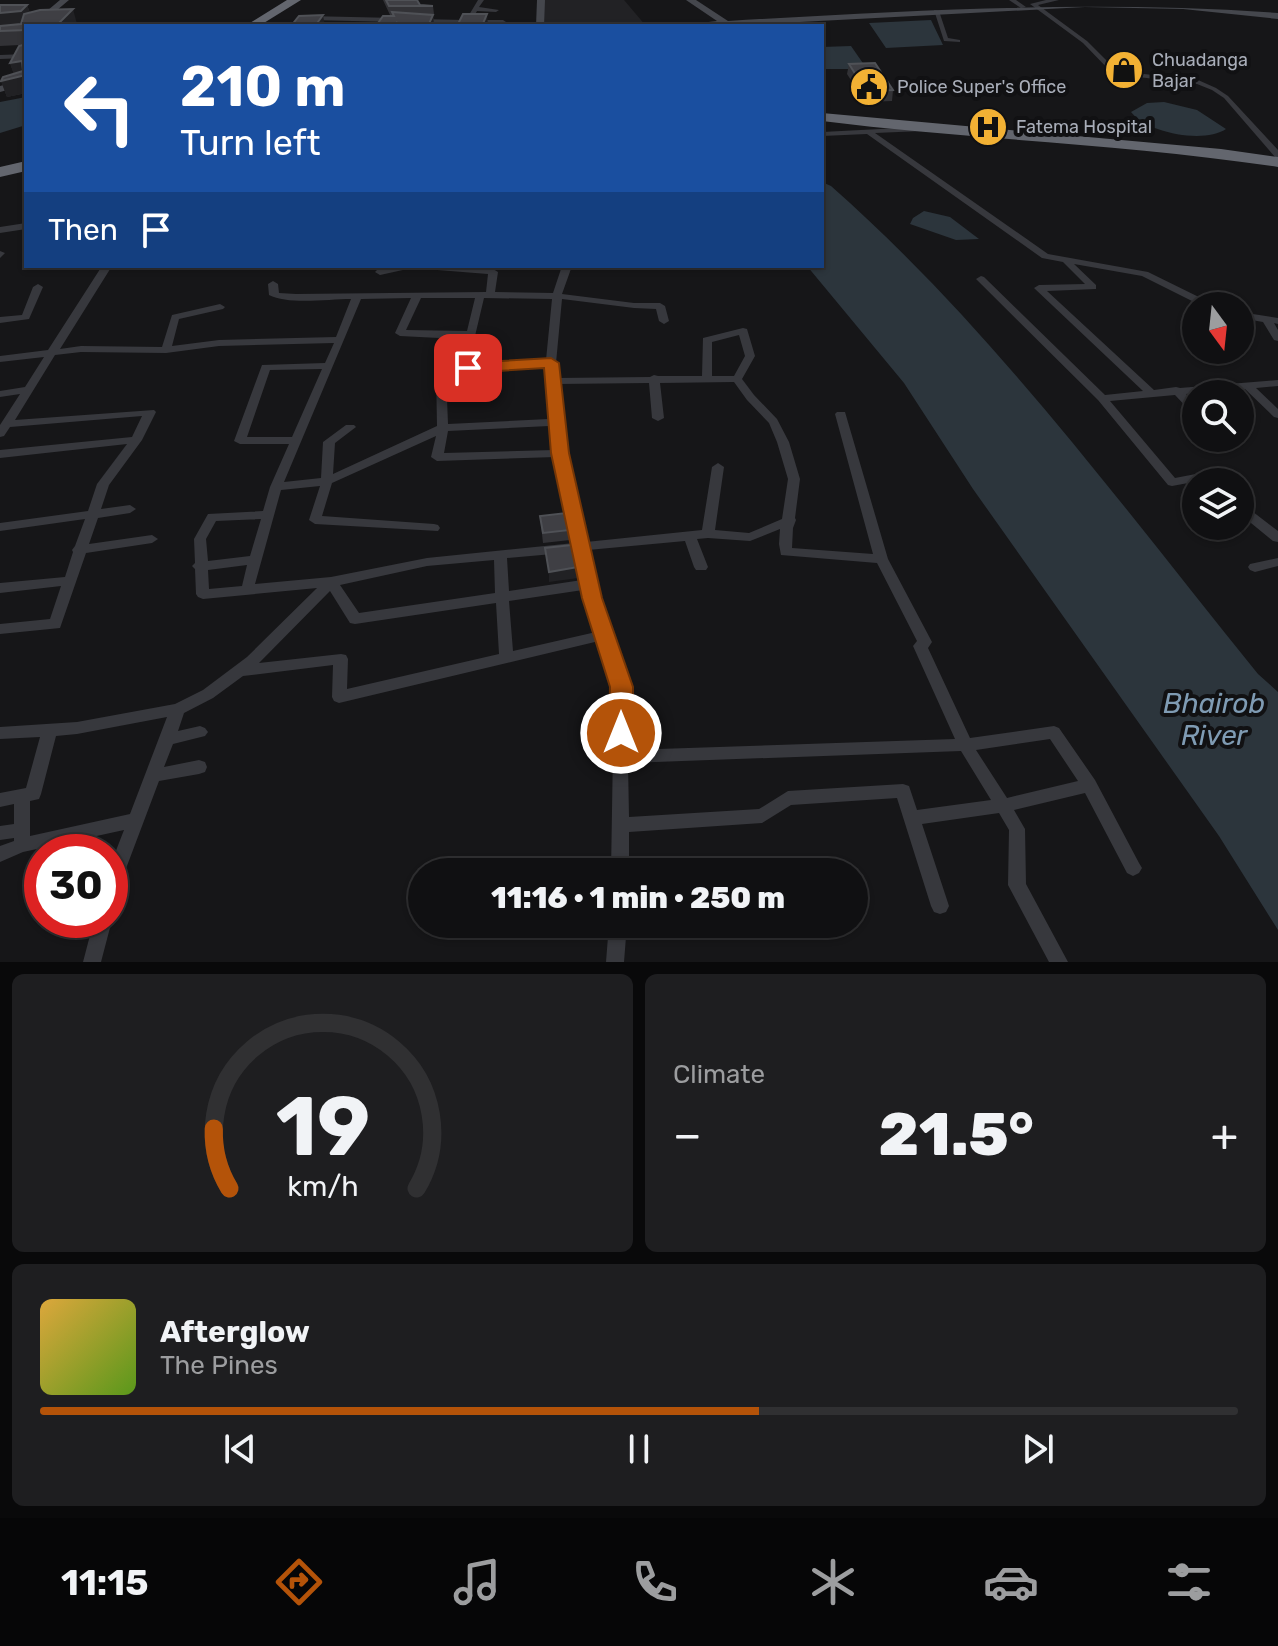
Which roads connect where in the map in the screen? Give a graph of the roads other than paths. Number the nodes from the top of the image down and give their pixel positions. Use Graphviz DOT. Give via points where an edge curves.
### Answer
graph roads {
  1 [pos="65,0"];
  2 [pos="295,0"];
  3 [pos="481,0"];
  4 [pos="541,0"];
  5 [pos="690,0"];
  6 [pos="1012,0"];
  7 [pos="1056,0"];
  8 [pos="1028,6"];
  9 [pos="476,9"];
  10 [pos="496,10"];
  11 [pos="936,11"];
  12 [pos="1278,16"];
  13 [pos="468,21"];
  14 [pos="35,24"];
  15 [pos="254,24"];
  16 [pos="302,24"];
  17 [pos="502,24"];
  18 [pos="540,24"];
  19 [pos="727,24"];
  20 [pos="958,41"];
  21 [pos="24,56"];
  22 [pos="0,57"];
  23 [pos="24,83"];
  24 [pos="0,89"];
  25 [pos="824,117"];
  26 [pos="925,128"];
  27 [pos="870,133"];
  28 [pos="824,134"];
  29 [pos="1278,155"];
  30 [pos="1278,162"];
  31 [pos="24,166"];
  32 [pos="0,172"];
  33 [pos="24,226"];
  34 [pos="0,230"];
  35 [pos="1067,262"];
  36 [pos="106,268"];
  37 [pos="401,268"];
  38 [pos="438,268"];
  39 [pos="566,268"];
  40 [pos="380,272"];
  41 [pos="981,279"];
  42 [pos="273,284"];
  43 [pos="38,287"];
  44 [pos="1182,292"];
  45 [pos="357,296"];
  46 [pos="417,296"];
  47 [pos="485,296"];
  48 [pos="558,296"];
  49 [pos="220,307"];
  50 [pos="0,320"];
  51 [pos="664,321"];
  52 [pos="1273,321"];
  53 [pos="444,335"];
  54 [pos="1278,338"];
  55 [pos="340,340"];
  56 [pos="166,350"];
  57 [pos="56,352"];
  58 [pos="0,359"];
  59 [pos="551,363"];
  60 [pos="327,366"];
  61 [pos="441,370"];
  62 [pos="654,378"];
  63 [pos="707,379"];
  64 [pos="737,379"];
  65 [pos="552,381"];
  66 [pos="1278,383"];
  67 [pos="1254,385"];
  68 [pos="30,389"];
  69 [pos="1176,390"];
  70 [pos="1182,390"];
  71 [pos="1150,392"];
  72 [pos="1254,392"];
  73 [pos="0,394"];
  74 [pos="1182,396"];
  75 [pos="1102,398"];
  76 [pos="841,414"];
  77 [pos="1278,415"];
  78 [pos="658,418"];
  79 [pos="554,422"];
  80 [pos="350,427"];
  81 [pos="443,428"];
  82 [pos="3,429"];
  83 [pos="136,440"];
  84 [pos="293,440"];
  85 [pos="560,453"];
  86 [pos="0,454"];
  87 [pos="718,467"];
  88 [pos="1182,480"];
  89 [pos="327,481"];
  90 [pos="276,487"];
  91 [pos="130,509"];
  92 [pos="269,515"];
  93 [pos="90,516"];
  94 [pos="1254,519"];
  95 [pos="790,520"];
  96 [pos="0,527"];
  97 [pos="434,528"];
  98 [pos="708,534"];
  99 [pos="689,535"];
  100 [pos="1278,538"];
  101 [pos="152,539"];
  102 [pos="581,548"];
  103 [pos="78,550"];
  104 [pos="500,557"];
  105 [pos="881,559"];
  106 [pos="255,560"];
  107 [pos="1278,562"];
  108 [pos="199,566"];
  109 [pos="701,567"];
  110 [pos="1255,567"];
  111 [pos="69,581"];
  112 [pos="331,582"];
  113 [pos="589,584"];
  114 [pos="0,588"];
  115 [pos="247,590"];
  116 [pos="502,597"];
  117 [pos="0,629"];
  118 [pos="604,635"];
  119 [pos="506,658"];
  120 [pos="239,670"];
  121 [pos="178,709"];
  122 [pos="49,731"];
  123 [pos="200,732"];
  124 [pos="0,733"];
  125 [pos="167,739"];
  126 [pos="965,745"];
  127 [pos="621,757"];
  128 [pos="199,767"];
  129 [pos="152,776"];
  130 [pos="1089,785"];
  131 [pos="22,796"];
  132 [pos="0,800"];
  133 [pos="1002,806"];
  134 [pos="912,818"];
  135 [pos="136,820"];
  136 [pos="621,825"];
  137 [pos="0,833"];
  138 [pos="22,837"];
  139 [pos="128,841"];
  140 [pos="0,854"];
  141 [pos="620,858"];
  142 [pos="1133,868"];
  143 [pos="940,906"];
  144 [pos="98,938"];
  145 [pos="617,938"];
  146 [pos="92,962"];
  147 [pos="615,962"];
  148 [pos="1059,962"];
  1 -- 14 [label="street"];
  2 -- 15 [label="highway"];
  3 -- 9 [label="street"];
  4 -- 18 [label="street"];
  5 -- 19 [label="street"];
  6 -- 8 [label="street"];
  7 -- 8 [label="street"];
  8 -- 11 [label="street"];
  8 -- 12 [label="street" via="1067,0 1137,2"];
  8 -- 29 [label="street" via="1085,42 1115,73 1198,82 1214,89"];
  9 -- 10 [label="street"];
  9 -- 13 [label="street"];
  11 -- 19 [label="street"];
  11 -- 20 [label="street" via="946,40"];
  13 -- 16 [label="street" via="307,18"];
  13 -- 17 [label="street"];
  21 -- 22 [label="street"];
  23 -- 24 [label="street"];
  25 -- 26 [label="highway"];
  26 -- 27 [label="street"];
  26 -- 30 [label="highway" via="1102,140"];
  27 -- 28 [label="street"];
  27 -- 35 [label="street" via="1021,242"];
  31 -- 32 [label="highway"];
  33 -- 34 [label="street"];
  35 -- 44 [label="street" via="1145,274"];
  35 -- 71 [label="street" via="1093,287 1039,288"];
  36 -- 57 [label="street"];
  37 -- 40 [label="street"];
  38 -- 47 [label="street" via="493,272"];
  39 -- 48 [label="street"];
  41 -- 75 [label="street"];
  42 -- 45 [label="street" via="274,295"];
  43 -- 50 [label="street" via="26,317"];
  45 -- 46 [label="street"];
  45 -- 55 [label="street"];
  46 -- 47 [label="street"];
  46 -- 53 [label="street" via="400,333"];
  47 -- 48 [label="street"];
  47 -- 53 [label="street" via="471,334"];
  48 -- 51 [label="street" via="629,308 660,306"];
  48 -- 59 [label="street"];
  49 -- 56 [label="street" via="175,317"];
  52 -- 54 [label="street"];
  53 -- 61 [label="street"];
  55 -- 56 [label="street"];
  55 -- 60 [label="street"];
  56 -- 57 [label="street"];
  57 -- 58 [label="street"];
  57 -- 68 [label="street"];
  59 -- 61 [label="street"];
  59 -- 65 [label="street"];
  60 -- 84 [label="street"];
  60 -- 84 [label="street" via="266,367 240,441"];
  61 -- 81 [label="street"];
  62 -- 63 [label="street"];
  62 -- 65 [label="street"];
  62 -- 78 [label="street"];
  63 -- 64 [label="street"];
  63 -- 64 [label="street" via="707,340 743,331 750,356"];
  64 -- 95 [label="street" via="753,404 776,423 794,480"];
  65 -- 79 [label="street"];
  66 -- 67 [label="street"];
  68 -- 73 [label="street"];
  68 -- 82 [label="street"];
  69 -- 70 [label="street"];
  69 -- 71 [label="street"];
  69 -- 74 [label="street"];
  71 -- 75 [label="street"];
  72 -- 77 [label="street"];
  75 -- 88 [label="street" via="1172,482"];
  76 -- 105 [label="street"];
  79 -- 81 [label="street"];
  79 -- 85 [label="street"];
  80 -- 89 [label="street" via="329,442"];
  81 -- 85 [label="street" via="437,457"];
  81 -- 89 [label="street"];
  82 -- 83 [label="street" via="150,412"];
  83 -- 86 [label="street"];
  83 -- 93 [label="street" via="103,484"];
  84 -- 90 [label="street"];
  85 -- 102 [label="street"];
  87 -- 98 [label="street"];
  89 -- 90 [label="street"];
  89 -- 97 [label="street" via="315,520"];
  90 -- 92 [label="street"];
  91 -- 93 [label="street"];
  92 -- 106 [label="street"];
  92 -- 108 [label="street" via="212,517 200,539"];
  93 -- 96 [label="street"];
  93 -- 103 [label="street"];
  94 -- 100 [label="street"];
  95 -- 98 [label="street" via="750,537"];
  95 -- 105 [label="street" via="786,552"];
  98 -- 99 [label="street"];
  99 -- 102 [label="street"];
  99 -- 109 [label="street"];
  101 -- 103 [label="street"];
  102 -- 104 [label="street"];
  102 -- 113 [label="street"];
  103 -- 111 [label="street"];
  104 -- 112 [label="street" via="427,562"];
  104 -- 116 [label="street"];
  105 -- 126 [label="street" via="925,642 920,646"];
  106 -- 108 [label="street"];
  106 -- 115 [label="street"];
  107 -- 110 [label="street"];
  108 -- 115 [label="street" via="203,594"];
  111 -- 114 [label="street"];
  111 -- 117 [label="street" via="55,624"];
  112 -- 115 [label="street"];
  112 -- 116 [label="street" via="355,619"];
  112 -- 120 [label="street" via="285,632"];
  113 -- 116 [label="street"];
  113 -- 118 [label="street"];
  116 -- 119 [label="street"];
  118 -- 119 [label="street"];
  118 -- 127 [label="street" via="621,687"];
  119 -- 120 [label="street" via="339,697 341,659"];
  120 -- 121 [label="street"];
  121 -- 122 [label="street"];
  121 -- 125 [label="street"];
  122 -- 124 [label="street"];
  122 -- 131 [label="street" via="33,794"];
  123 -- 125 [label="street"];
  125 -- 129 [label="street"];
  126 -- 127 [label="street"];
  126 -- 130 [label="street" via="1054,732"];
  126 -- 133 [label="street"];
  127 -- 136 [label="street"];
  128 -- 129 [label="street"];
  129 -- 135 [label="street"];
  130 -- 133 [label="street"];
  130 -- 142 [label="street"];
  131 -- 132 [label="street"];
  131 -- 138 [label="street"];
  133 -- 134 [label="street"];
  133 -- 148 [label="street" via="1017,829 1017,885"];
  134 -- 136 [label="street" via="903,791 788,798 762,816"];
  134 -- 143 [label="street"];
  135 -- 138 [label="street"];
  135 -- 139 [label="street"];
  136 -- 141 [label="street"];
  137 -- 138 [label="street"];
  138 -- 140 [label="street"];
  144 -- 146 [label="street"];
  145 -- 147 [label="street"];
}
